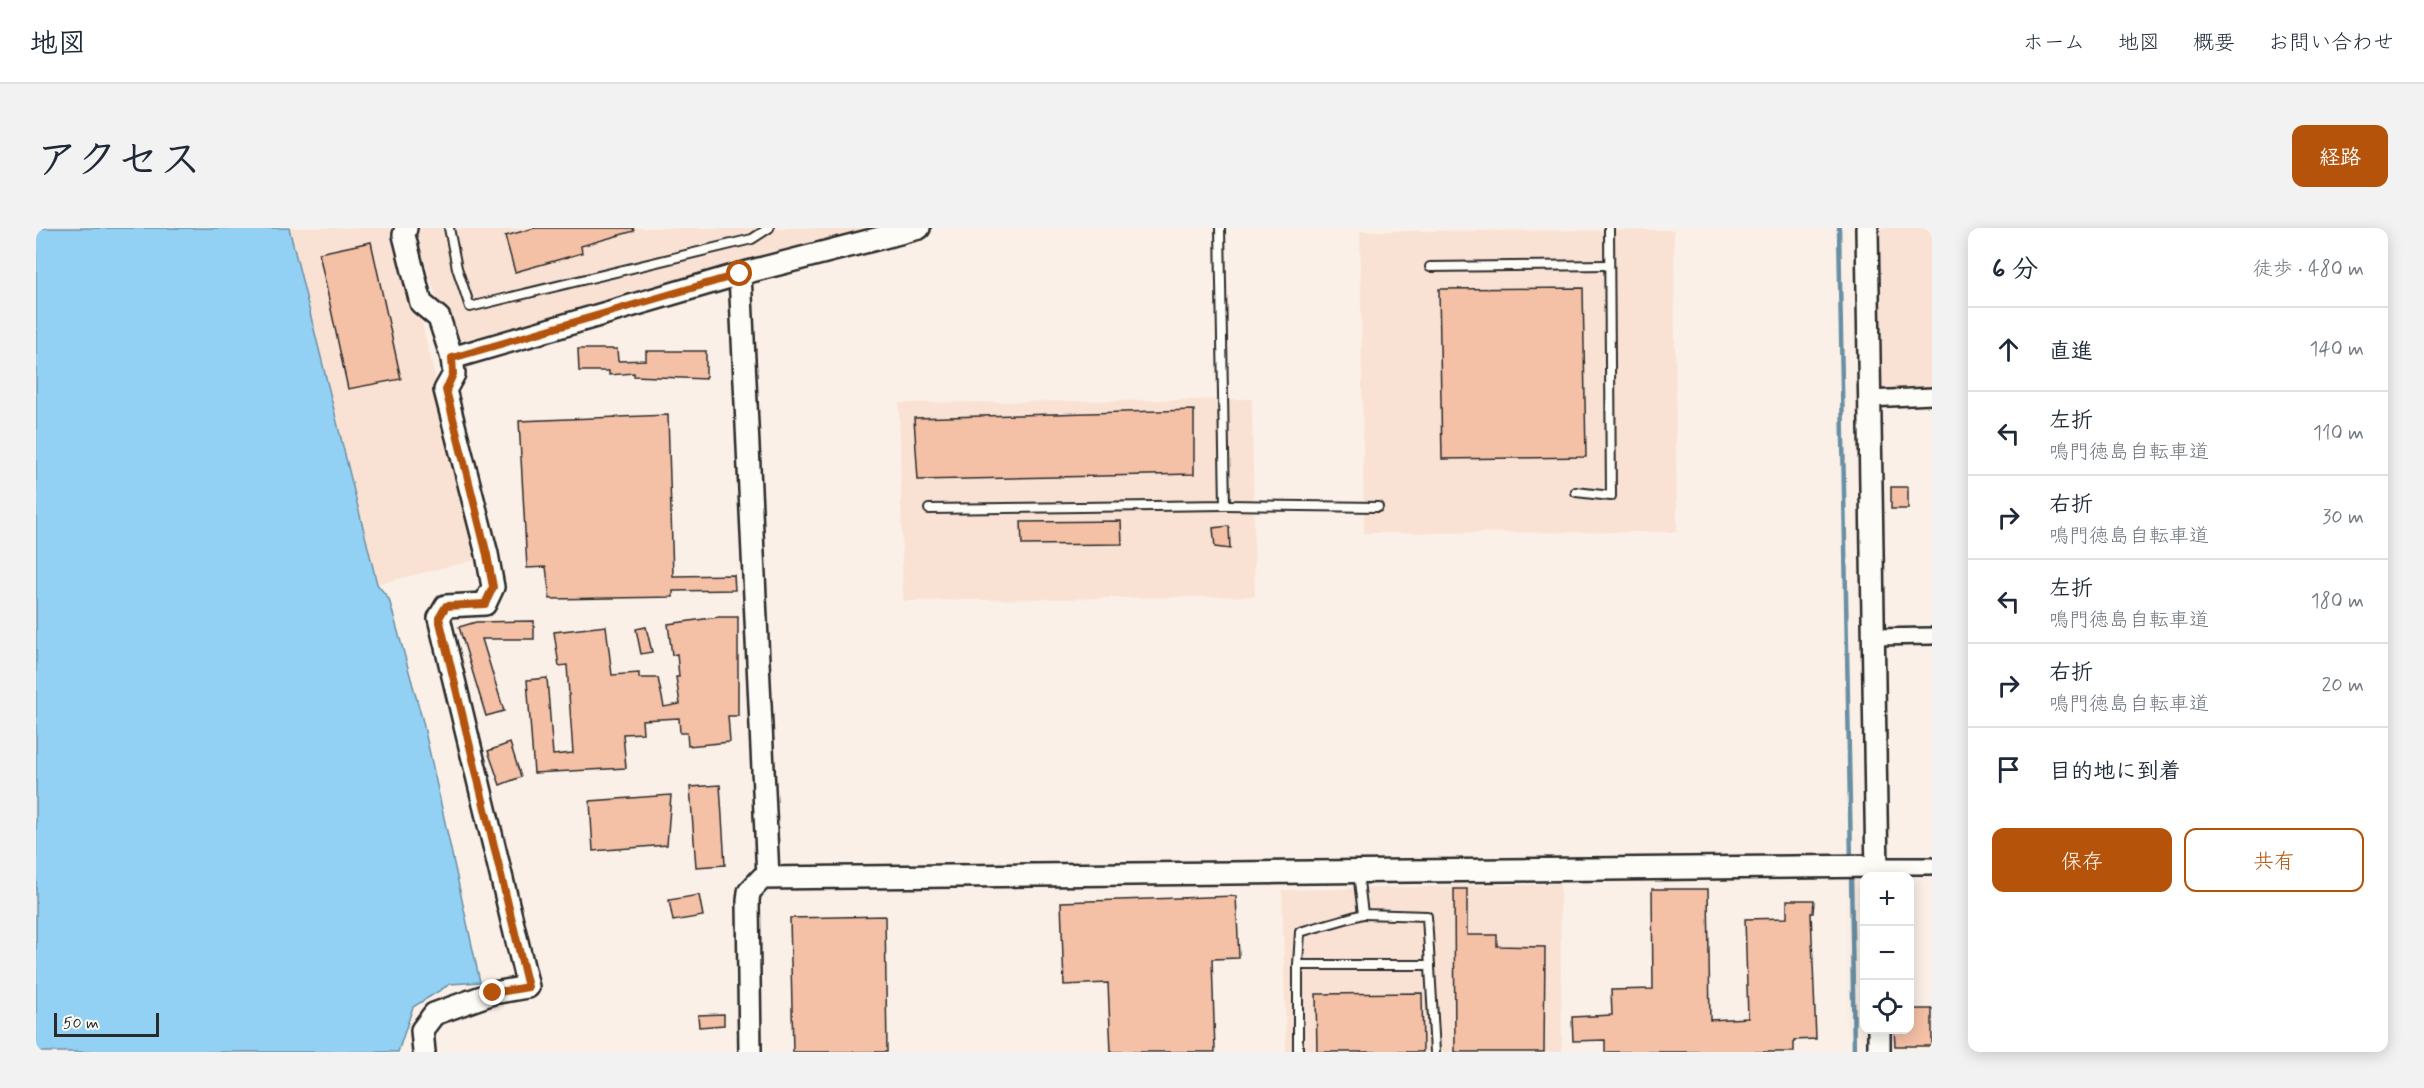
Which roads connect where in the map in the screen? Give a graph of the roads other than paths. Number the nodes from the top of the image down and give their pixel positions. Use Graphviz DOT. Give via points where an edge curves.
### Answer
graph roads {
  1 [pos="406,228"];
  2 [pos="449,228"];
  3 [pos="769,228"];
  4 [pos="919,228"];
  5 [pos="1220,228"];
  6 [pos="1609,228"];
  7 [pos="1867,228"];
  8 [pos="1609,265"];
  9 [pos="1430,267"];
  10 [pos="740,274"];
  11 [pos="452,358"];
  12 [pos="1932,396"];
  13 [pos="1869,399"];
  14 [pos="1576,492"];
  15 [pos="1225,505"];
  16 [pos="1378,507"];
  17 [pos="929,509"];
  18 [pos="1932,636"];
  19 [pos="1872,638"];
  20 [pos="1932,866"];
  21 [pos="1871,870"];
  22 [pos="1358,871"];
  23 [pos="768,877"];
  24 [pos="1363,914"];
  25 [pos="1430,964"];
  26 [pos="1298,965"];
  27 [pos="1879,1034"];
  28 [pos="423,1052"];
  29 [pos="750,1052"];
  30 [pos="1298,1052"];
  31 [pos="1435,1052"];
  32 [pos="1879,1052"];
  1 -- 11 [label="street" via="404,235 421,303 439,318"];
  2 -- 3 [label="lane" via="470,307 752,240"];
  4 -- 10 [label="street"];
  5 -- 15 [label="lane"];
  6 -- 8 [label="lane"];
  7 -- 13 [label="street"];
  8 -- 9 [label="lane"];
  8 -- 14 [label="lane" via="1611,496"];
  10 -- 11 [label="street"];
  10 -- 23 [label="street"];
  11 -- 28 [label="street" via="453,374 446,390 493,587 485,604 446,606 439,618 528,987 493,993 434,1014 422,1030"];
  12 -- 13 [label="street"];
  13 -- 19 [label="street"];
  15 -- 16 [label="lane"];
  15 -- 17 [label="lane"];
  18 -- 19 [label="street"];
  19 -- 21 [label="street"];
  20 -- 21 [label="street"];
  21 -- 22 [label="street" via="1834,866"];
  22 -- 23 [label="street"];
  22 -- 24 [label="lane"];
  23 -- 29 [label="street" via="754,885 748,901"];
  24 -- 25 [label="lane" via="1427,916"];
  24 -- 26 [label="lane" via="1299,932"];
  25 -- 26 [label="lane"];
  25 -- 31 [label="lane"];
  26 -- 30 [label="lane"];
  27 -- 32 [label="street"];
}
